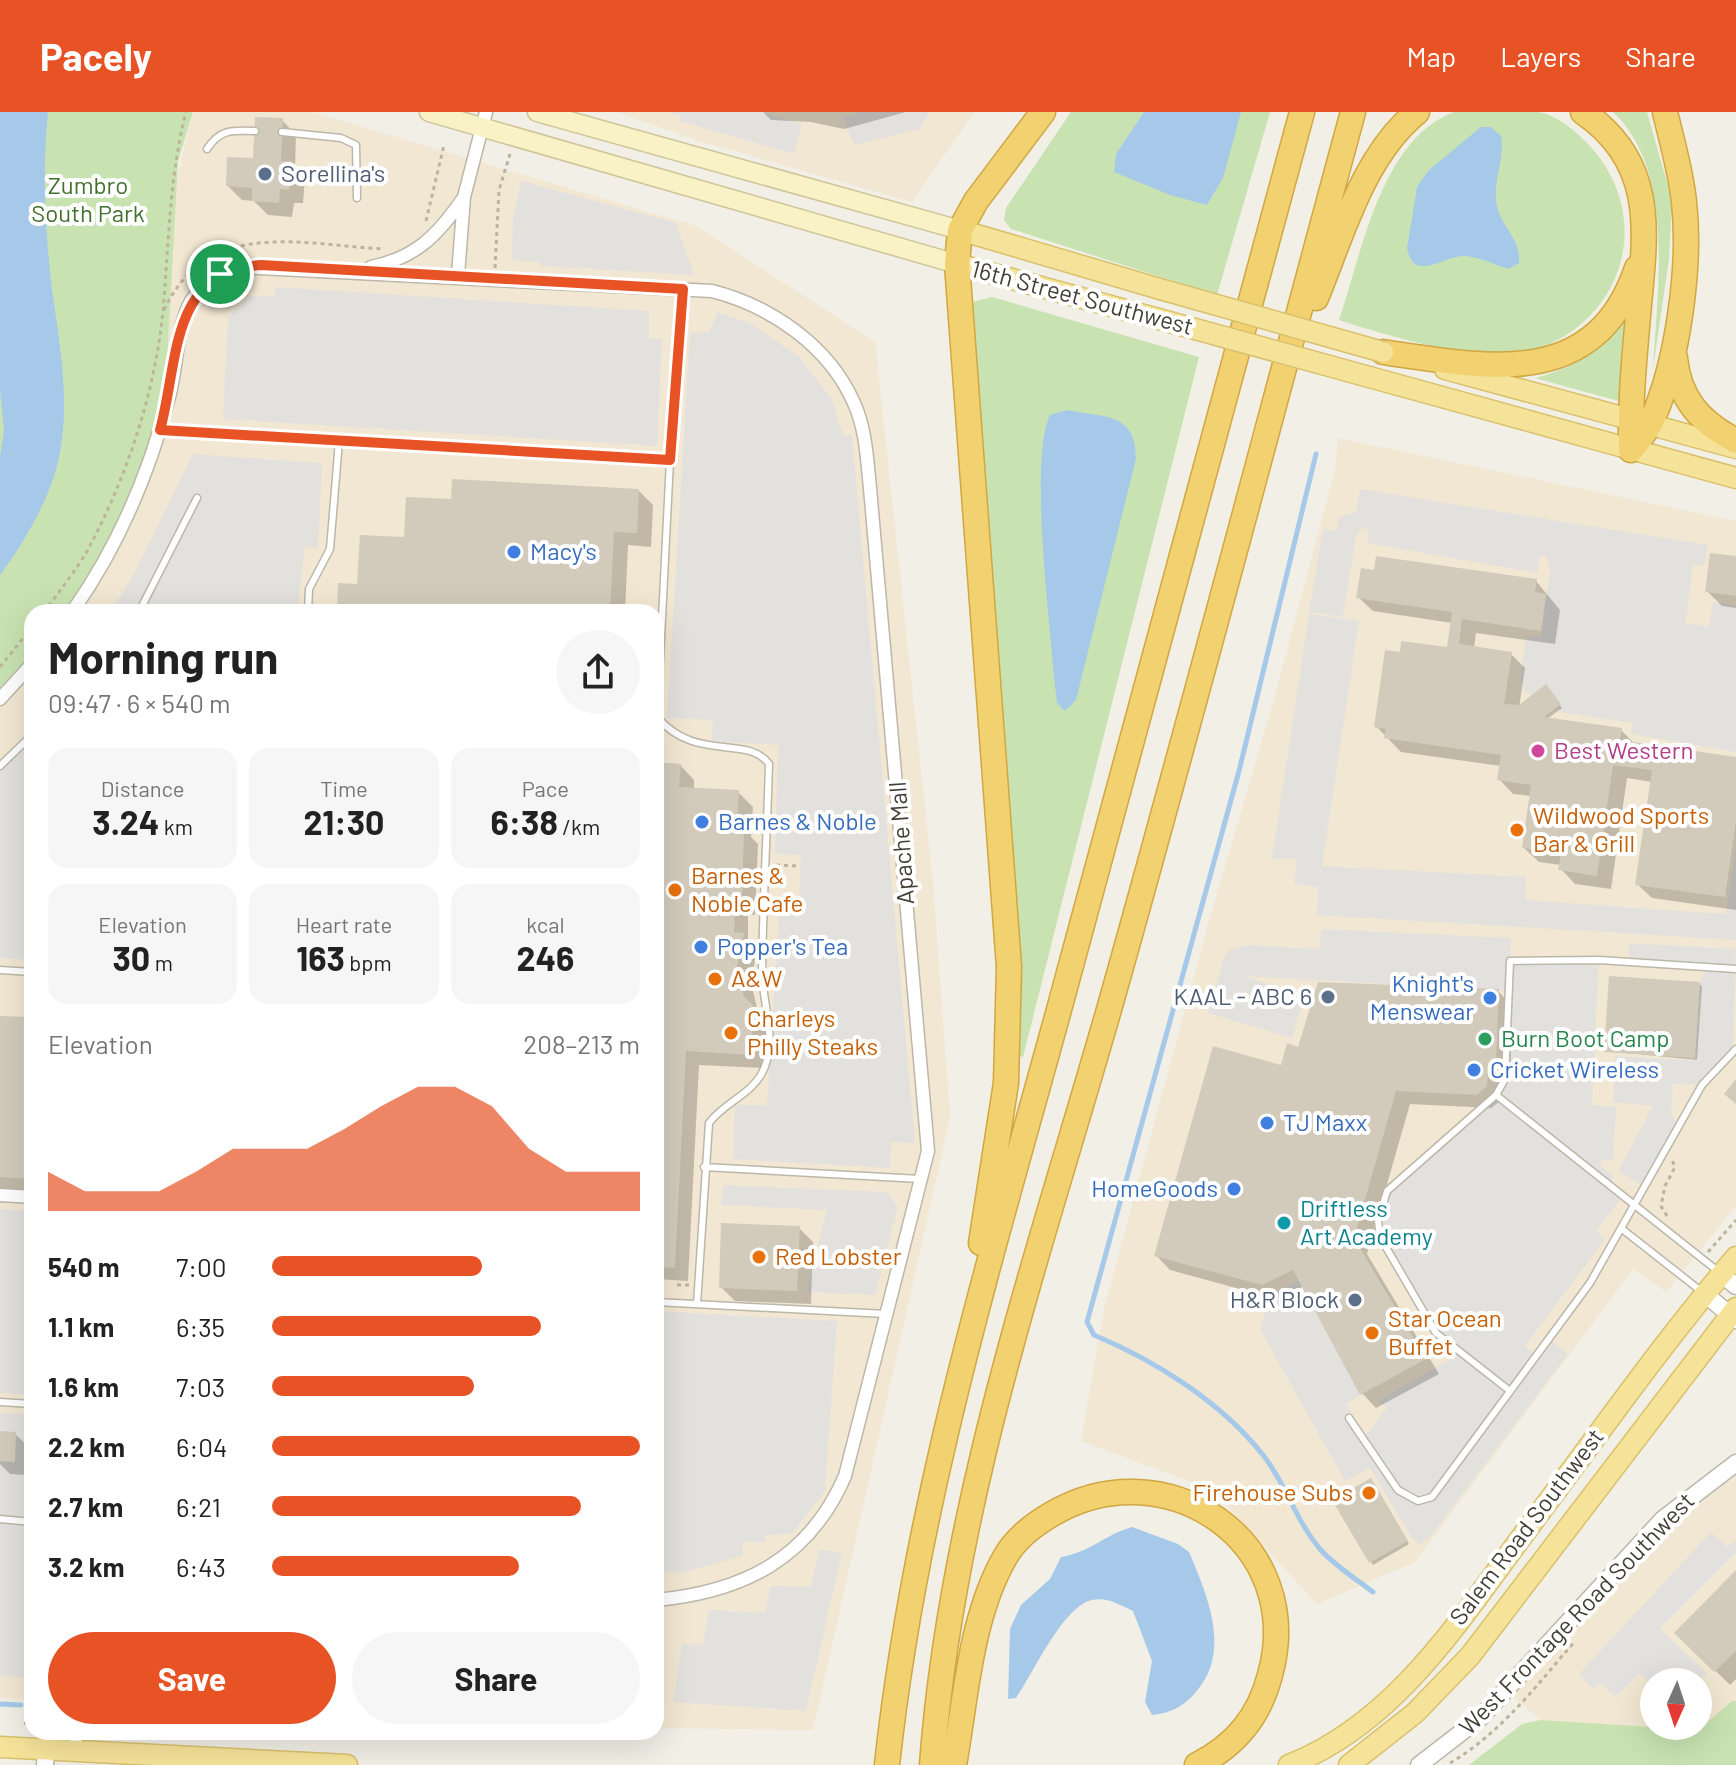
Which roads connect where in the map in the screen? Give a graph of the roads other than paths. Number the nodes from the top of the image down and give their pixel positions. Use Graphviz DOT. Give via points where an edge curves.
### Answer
graph roads {
  1 [pos="429,112"];
  2 [pos="537,112"];
  3 [pos="1043,112"];
  4 [pos="1302,112"];
  5 [pos="1353,112"];
  6 [pos="1417,112"];
  7 [pos="1583,112"];
  8 [pos="1665,112"];
  9 [pos="485,119"];
  10 [pos="255,131"];
  11 [pos="282,132"];
  12 [pos="207,149"];
  13 [pos="464,197"];
  14 [pos="357,198"];
  15 [pos="960,230"];
  16 [pos="1644,247"];
  17 [pos="957,264"];
  18 [pos="354,270"];
  19 [pos="458,275"];
  20 [pos="683,289"];
  21 [pos="1674,347"];
  22 [pos="1383,352"];
  23 [pos="1276,392"];
  24 [pos="1640,420"];
  25 [pos="160,430"];
  26 [pos="339,441"];
  27 [pos="1736,441"];
  28 [pos="1736,448"];
  29 [pos="1631,450"];
  30 [pos="670,460"];
  31 [pos="1736,478"];
  32 [pos="197,498"];
  33 [pos="78,604"];
  34 [pos="143,604"];
  35 [pos="308,604"];
  36 [pos="663,604"];
  37 [pos="24,673"];
  38 [pos="0,699"];
  39 [pos="664,725"];
  40 [pos="24,743"];
  41 [pos="0,766"];
  42 [pos="1736,969"];
  43 [pos="0,970"];
  44 [pos="24,972"];
  45 [pos="1736,1049"];
  46 [pos="1496,1095"];
  47 [pos="704,1167"];
  48 [pos="923,1180"];
  49 [pos="0,1195"];
  50 [pos="24,1196"];
  51 [pos="1637,1205"];
  52 [pos="1622,1229"];
  53 [pos="1736,1257"];
  54 [pos="1728,1280"];
  55 [pos="1705,1294"];
  56 [pos="664,1302"];
  57 [pos="697,1304"];
  58 [pos="886,1314"];
  59 [pos="1734,1314"];
  60 [pos="957,1379"];
  61 [pos="1510,1391"];
  62 [pos="0,1402"];
  63 [pos="24,1404"];
  64 [pos="1349,1418"];
  65 [pos="1736,1463"];
  66 [pos="0,1519"];
  67 [pos="24,1521"];
  68 [pos="664,1598"];
  69 [pos="0,1747"];
  70 [pos="46,1749"];
  71 [pos="75,1749"];
  72 [pos="347,1765"];
  73 [pos="887,1765"];
  74 [pos="932,1765"];
  75 [pos="954,1765"];
  76 [pos="1197,1765"];
  77 [pos="1289,1765"];
  78 [pos="1349,1765"];
  79 [pos="1419,1765"];
  1 -- 9 [label="main road, 16th Street Southwest"];
  2 -- 15 [label="main road, 16th Street Southwest"];
  3 -- 15 [label="highway" via="987,183"];
  4 -- 60 [label="highway"];
  5 -- 23 [label="highway"];
  6 -- 23 [label="highway" via="1370,170"];
  7 -- 16 [label="highway" via="1628,158 1640,190"];
  8 -- 21 [label="highway" via="1685,205"];
  9 -- 13 [label="street"];
  9 -- 17 [label="main road, 16th Street Southwest"];
  10 -- 12 [label="lane" via="227,130"];
  11 -- 14 [label="lane" via="341,138 356,145"];
  13 -- 18 [label="street" via="424,247 387,264"];
  13 -- 19 [label="street"];
  15 -- 17 [label="highway"];
  15 -- 22 [label="main road, 16th Street Southwest, bridge"];
  16 -- 22 [label="highway" via="1633,281 1613,313 1584,343 1552,360 1486,365"];
  16 -- 24 [label="highway"];
  17 -- 29 [label="main road, 16th Street Southwest, bridge"];
  17 -- 60 [label="highway" via="1010,1015 995,1161"];
  18 -- 19 [label="street, Apache Mall"];
  18 -- 25 [label="street" via="239,267 207,282 188,307"];
  19 -- 20 [label="street, Apache Mall"];
  20 -- 30 [label="lane"];
  20 -- 48 [label="street, Apache Mall" via="732,296 796,331 844,383 861,424 928,1131"];
  21 -- 24 [label="highway"];
  21 -- 27 [label="highway" via="1684,397 1700,416"];
  22 -- 24 [label="main road, 16th Street Southwest"];
  23 -- 74 [label="highway" via="1163,824 987,1448 941,1678"];
  24 -- 28 [label="main road, 16th Street Southwest"];
  24 -- 29 [label="highway"];
  25 -- 26 [label="lane"];
  25 -- 33 [label="street" via="130,514"];
  26 -- 30 [label="lane"];
  26 -- 35 [label="lane" via="330,549 309,589"];
  29 -- 31 [label="main road, 16th Street Southwest"];
  30 -- 36 [label="lane"];
  32 -- 34 [label="lane"];
  37 -- 38 [label="street"];
  39 -- 47 [label="lane" via="688,742 748,749 762,754 769,764 762,975 770,1015 766,1059 754,1083 709,1123"];
  40 -- 41 [label="lane"];
  42 -- 46 [label="lane" via="1599,960 1510,961 1505,1079"];
  43 -- 44 [label="lane"];
  45 -- 51 [label="lane" via="1702,1085"];
  46 -- 51 [label="lane"];
  46 -- 61 [label="lane" via="1387,1191 1378,1221 1380,1237 1436,1333"];
  47 -- 48 [label="lane"];
  47 -- 57 [label="lane"];
  48 -- 58 [label="street, Apache Mall"];
  49 -- 50 [label="street"];
  51 -- 52 [label="lane"];
  51 -- 54 [label="lane"];
  52 -- 55 [label="lane"];
  52 -- 61 [label="lane" via="1590,1283"];
  53 -- 54 [label="main road, Salem Road Southwest"];
  54 -- 55 [label="main road, Salem Road Southwest"];
  55 -- 59 [label="street"];
  55 -- 77 [label="main road, Salem Road Southwest" via="1407,1682 1341,1738"];
  56 -- 57 [label="lane"];
  57 -- 58 [label="lane"];
  58 -- 68 [label="street, Apache Mall" via="845,1476 821,1522 772,1567 720,1587"];
  59 -- 78 [label="main road, Salem Road Southwest" via="1470,1656 1415,1713"];
  60 -- 73 [label="highway" via="912,1583"];
  61 -- 64 [label="lane" via="1432,1497 1418,1501 1398,1490"];
  62 -- 63 [label="lane"];
  65 -- 79 [label="street, West Frontage Road Southwest" via="1663,1519 1480,1718"];
  66 -- 67 [label="lane"];
  69 -- 70 [label="main road"];
  70 -- 71 [label="main road"];
  71 -- 72 [label="main road"];
  75 -- 76 [label="highway" via="982,1615 1005,1557 1021,1537 1064,1507 1124,1492 1171,1497 1214,1516 1253,1554 1273,1596 1277,1640 1264,1697 1234,1742"];
}
